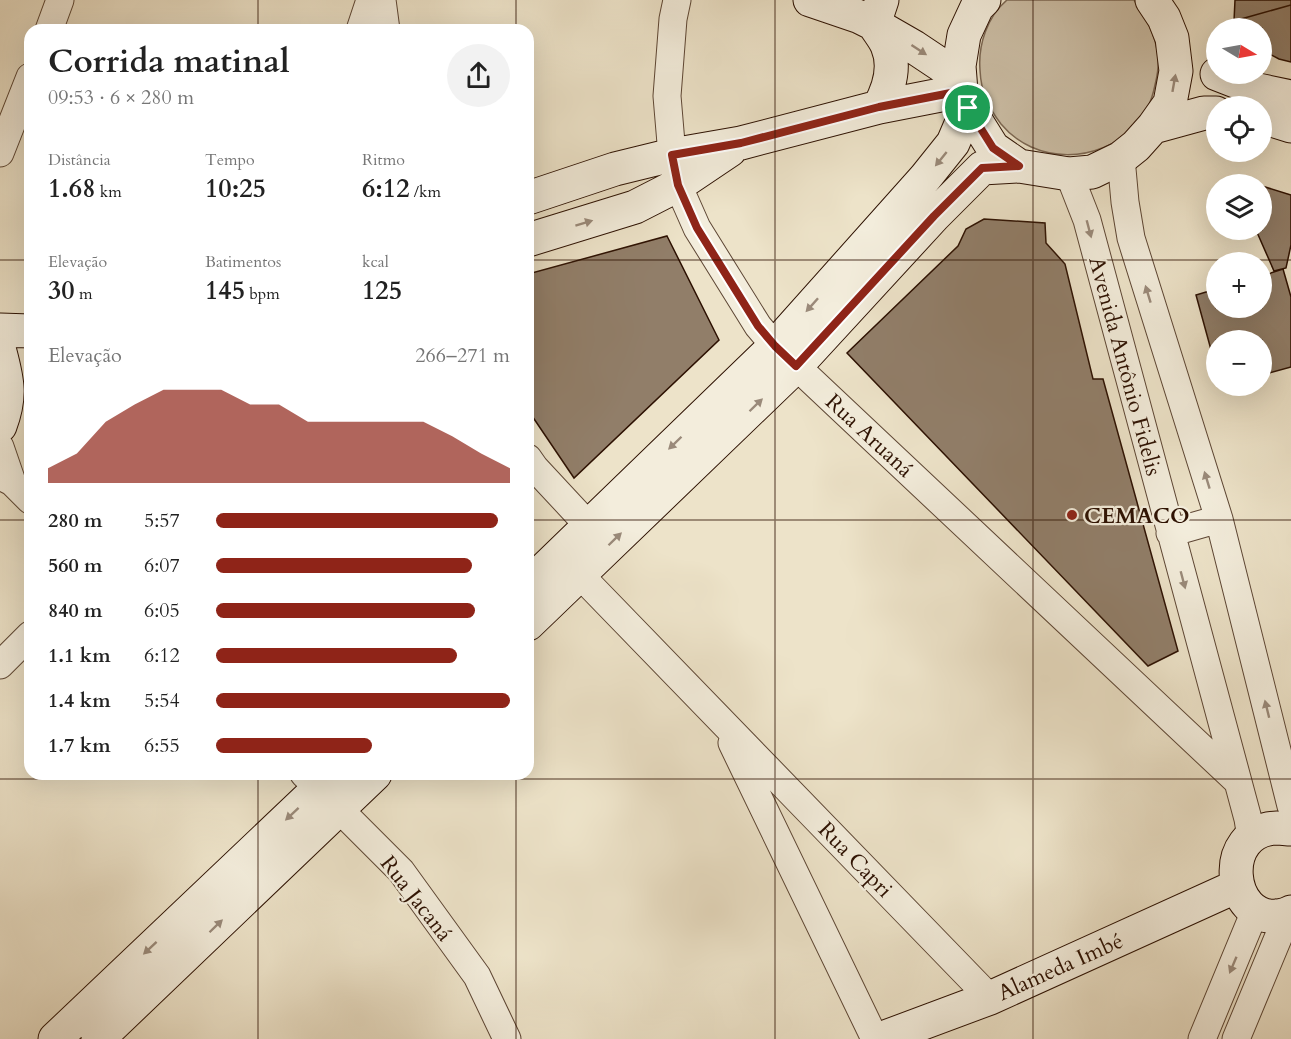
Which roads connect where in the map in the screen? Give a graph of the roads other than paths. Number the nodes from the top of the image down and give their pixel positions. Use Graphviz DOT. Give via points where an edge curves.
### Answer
graph roads {
  1 [pos="60,0"];
  2 [pos="370,0"];
  3 [pos="382,0"];
  4 [pos="677,0"];
  5 [pos="810,0"];
  6 [pos="984,0"];
  7 [pos="878,12"];
  8 [pos="1165,14"];
  9 [pos="51,24"];
  10 [pos="362,24"];
  11 [pos="385,24"];
  12 [pos="1206,65"];
  13 [pos="1244,84"];
  14 [pos="24,92"];
  15 [pos="963,92"];
  16 [pos="1291,97"];
  17 [pos="879,107"];
  18 [pos="1206,112"];
  19 [pos="1272,120"];
  20 [pos="1291,126"];
  21 [pos="1153,127"];
  22 [pos="0,153"];
  23 [pos="1121,158"];
  24 [pos="1019,166"];
  25 [pos="675,170"];
  26 [pos="1070,174"];
  27 [pos="534,196"];
  28 [pos="908,197"];
  29 [pos="934,216"];
  30 [pos="534,238"];
  31 [pos="0,330"];
  32 [pos="24,331"];
  33 [pos="0,352"];
  34 [pos="786,356"];
  35 [pos="12,405"];
  36 [pos="0,447"];
  37 [pos="534,467"];
  38 [pos="14,486"];
  39 [pos="1219,519"];
  40 [pos="589,526"];
  41 [pos="1170,532"];
  42 [pos="534,573"];
  43 [pos="579,574"];
  44 [pos="534,618"];
  45 [pos="24,641"];
  46 [pos="0,664"];
  47 [pos="721,720"];
  48 [pos="351,780"];
  49 [pos="1238,782"];
  50 [pos="324,787"];
  51 [pos="1291,806"];
  52 [pos="1291,830"];
  53 [pos="1251,837"];
  54 [pos="1246,899"];
  55 [pos="1289,913"];
  56 [pos="990,998"];
  57 [pos="55,1039"];
  58 [pos="98,1039"];
  59 [pos="507,1039"];
  60 [pos="875,1039"];
  61 [pos="880,1039"];
  62 [pos="1202,1039"];
  63 [pos="1236,1039"];
  1 -- 9 [label="street"];
  2 -- 10 [label="street"];
  3 -- 11 [label="street"];
  4 -- 25 [label="street, Rua Aruaná" via="667,96"];
  5 -- 7 [label="street" via="860,17"];
  6 -- 15 [label="street" via="964,35 959,66"];
  7 -- 15 [label="street, one-way"];
  7 -- 17 [label="street" via="888,46 891,76"];
  8 -- 12 [label="street"];
  21 -- 8 [label="street, one-way" via="1170,103 1176,71"];
  13 -- 16 [label="street"];
  14 -- 22 [label="street"];
  15 -- 17 [label="street"];
  15 -- 24 [label="street" via="993,148"];
  15 -- 28 [label="street, one-way" via="953,143"];
  17 -- 25 [label="street" via="741,143"];
  18 -- 21 [label="street"];
  19 -- 20 [label="street"];
  21 -- 23 [label="street"];
  23 -- 26 [label="street" via="1092,172"];
  39 -- 23 [label="street, Avenida Antônio Fidelis, one-way" via="1131,238"];
  24 -- 26 [label="street"];
  24 -- 29 [label="street" via="982,168"];
  25 -- 27 [label="street" via="615,169"];
  30 -- 25 [label="street, one-way" via="635,207"];
  25 -- 34 [label="street, Rua Aruaná" via="697,228 758,326"];
  26 -- 41 [label="street, Avenida Antônio Fidelis, one-way" via="1087,220"];
  28 -- 29 [label="street" via="921,190 933,190 939,197"];
  28 -- 34 [label="street, one-way"];
  29 -- 34 [label="street"];
  31 -- 32 [label="street"];
  33 -- 35 [label="street"];
  34 -- 40 [label="street, one-way"];
  43 -- 34 [label="street, one-way"];
  34 -- 49 [label="street, Rua Aruaná"];
  36 -- 38 [label="street"];
  37 -- 40 [label="street"];
  39 -- 41 [label="street"];
  51 -- 39 [label="street, Avenida Antônio Fidelis, one-way"];
  40 -- 42 [label="street"];
  41 -- 49 [label="street, Avenida Antônio Fidelis, one-way"];
  43 -- 44 [label="street"];
  43 -- 47 [label="street, Rua Capri"];
  45 -- 46 [label="street"];
  47 -- 56 [label="street, Rua Capri"];
  47 -- 60 [label="street, Rua Capri"];
  48 -- 50 [label="street"];
  49 -- 53 [label="street, Avenida Antônio Fidelis"];
  50 -- 57 [label="street, one-way"];
  58 -- 50 [label="street, one-way"];
  50 -- 59 [label="street, Rua Jacaná" via="408,880 477,976"];
  52 -- 53 [label="street" via="1277,828"];
  53 -- 54 [label="street" via="1236,862"];
  54 -- 55 [label="street" via="1270,917"];
  54 -- 56 [label="street, Alameda Imbé"];
  54 -- 62 [label="street, one-way"];
  55 -- 63 [label="street"];
  56 -- 61 [label="street, Alameda Imbé"];
}
